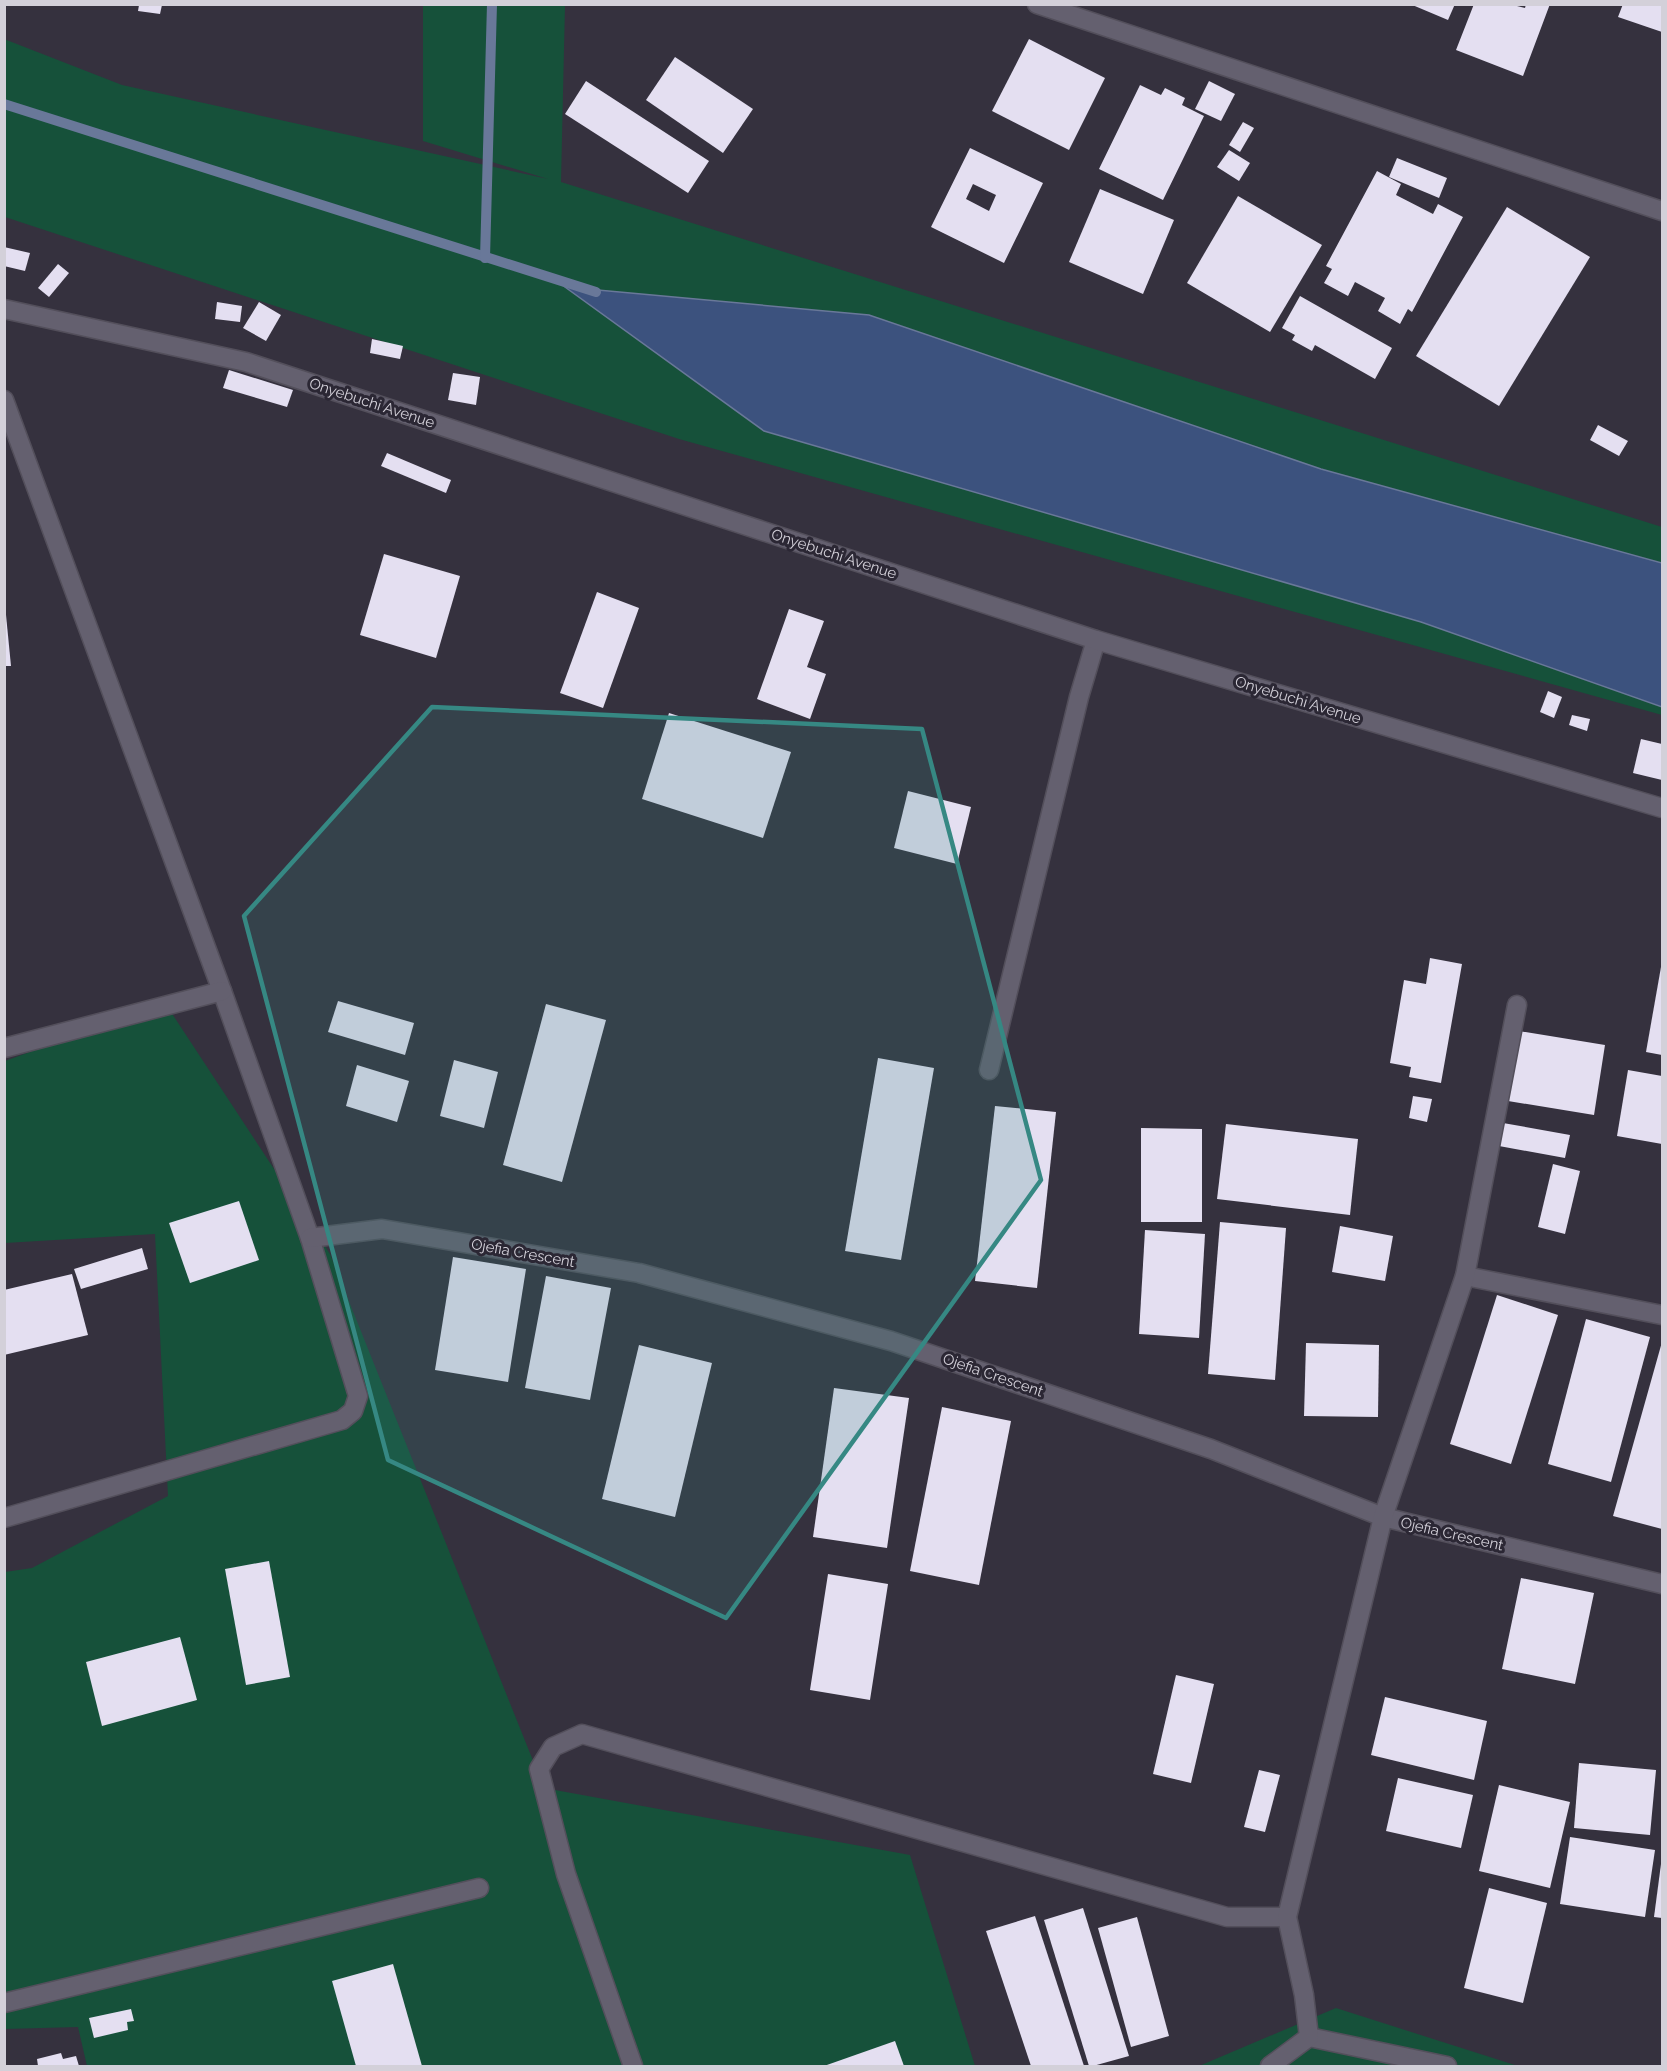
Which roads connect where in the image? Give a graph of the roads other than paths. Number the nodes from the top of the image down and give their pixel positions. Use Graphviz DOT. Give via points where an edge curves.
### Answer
graph roads {
  1 [pos="1037,4"];
  2 [pos="1662,211"];
  3 [pos="4,309"];
  4 [pos="4,400"];
  5 [pos="1096,640"];
  6 [pos="1662,808"];
  7 [pos="222,991"];
  8 [pos="1517,1005"];
  9 [pos="4,1048"];
  10 [pos="989,1070"];
  11 [pos="313,1237"];
  12 [pos="1466,1276"];
  13 [pos="1662,1315"];
  14 [pos="1383,1517"];
  15 [pos="4,1518"];
  16 [pos="1662,1584"];
  17 [pos="479,1887"];
  18 [pos="1287,1917"];
  19 [pos="4,2003"];
  20 [pos="1309,2037"];
  21 [pos="633,2067"];
  22 [pos="1270,2067"];
  23 [pos="1447,2067"];
  1 -- 2 [label="street"];
  3 -- 5 [label="street, Onyebuchi Avenue" via="246,362"];
  4 -- 7 [label="street"];
  5 -- 6 [label="street, Onyebuchi Avenue"];
  5 -- 10 [label="street"];
  7 -- 9 [label="street"];
  7 -- 11 [label="street"];
  8 -- 12 [label="street"];
  11 -- 14 [label="street, Ojefia Crescent" via="382,1229 639,1273 891,1341 1211,1449"];
  11 -- 15 [label="street" via="358,1396 353,1411 342,1420"];
  12 -- 13 [label="street"];
  12 -- 14 [label="street"];
  14 -- 16 [label="street, Ojefia Crescent"];
  14 -- 18 [label="street"];
  17 -- 19 [label="street"];
  18 -- 20 [label="street"];
  18 -- 21 [label="street" via="1227,1917 582,1734 553,1747 539,1769 566,1874"];
  20 -- 22 [label="street"];
  20 -- 23 [label="street"];
}
